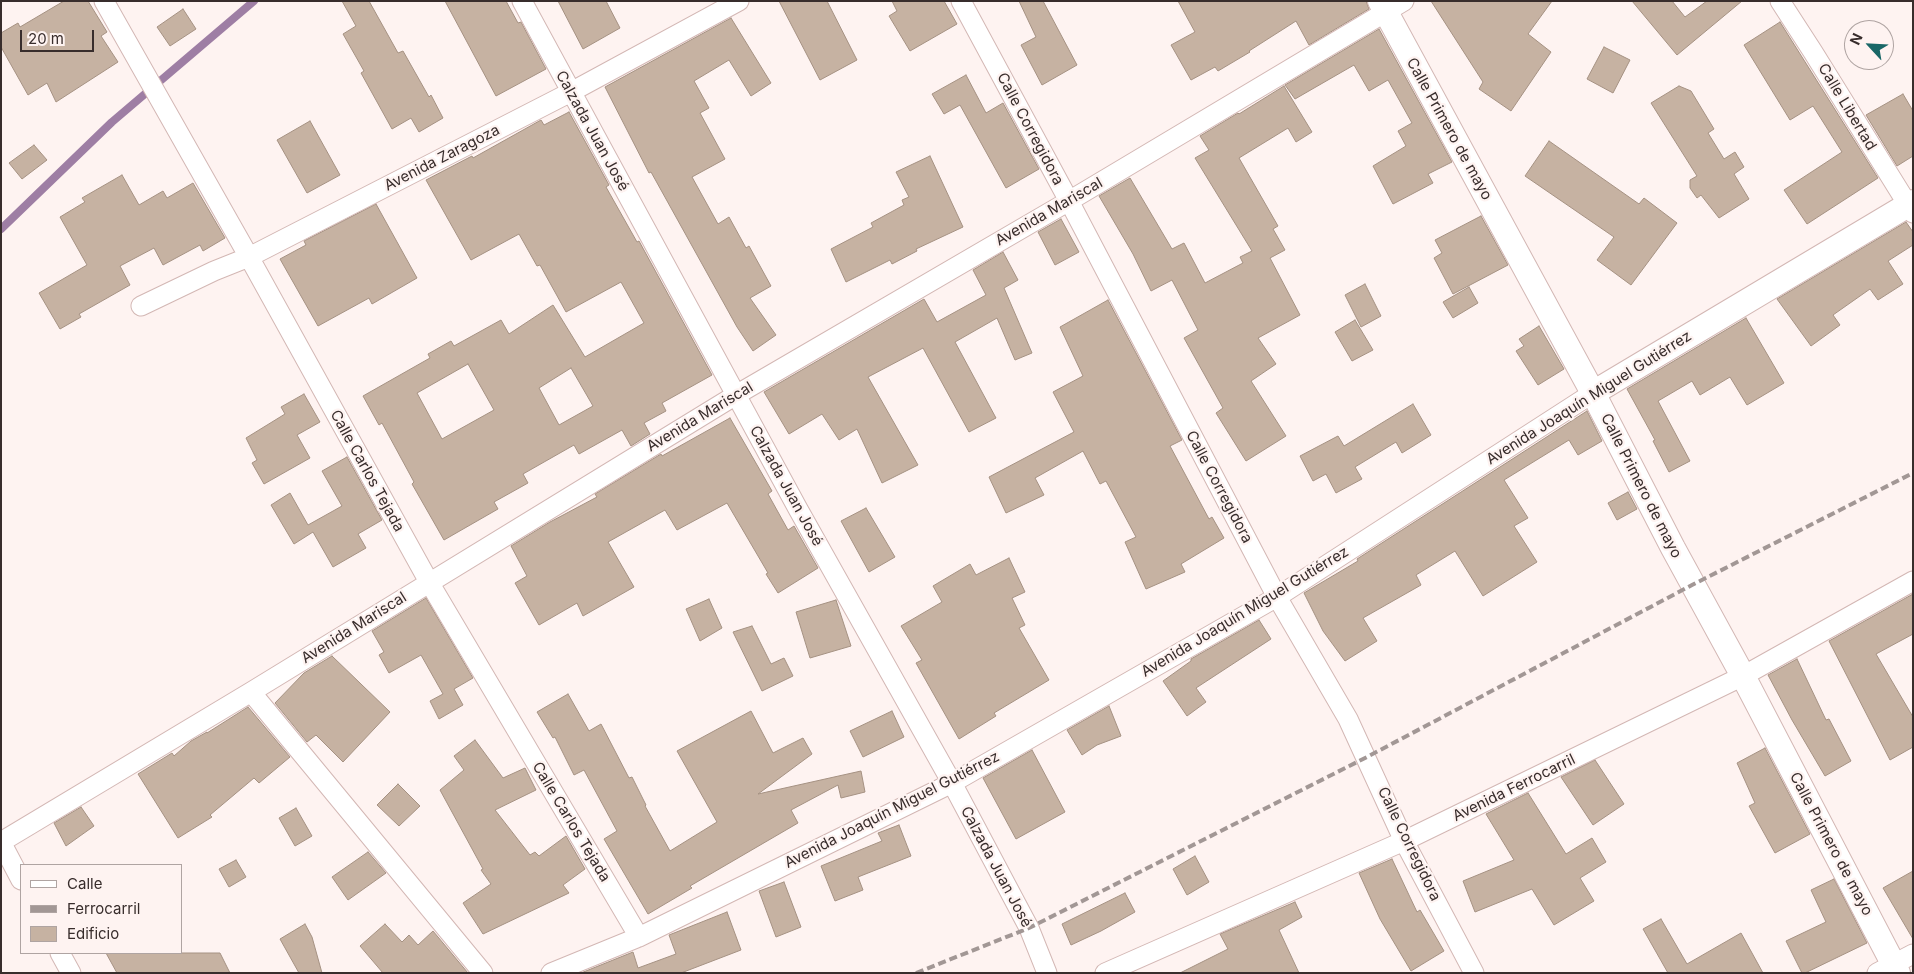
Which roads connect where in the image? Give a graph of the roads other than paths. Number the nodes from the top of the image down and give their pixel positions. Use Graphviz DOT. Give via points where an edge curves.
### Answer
graph roads {
  1 [pos="104,1"];
  2 [pos="522,1"];
  3 [pos="739,1"];
  4 [pos="961,1"];
  5 [pos="1780,1"];
  6 [pos="1390,5"];
  7 [pos="571,92"];
  8 [pos="1069,201"];
  9 [pos="1911,207"];
  10 [pos="249,257"];
  11 [pos="141,306"];
  12 [pos="1593,392"];
  13 [pos="736,395"];
  14 [pos="1913,581"];
  15 [pos="429,582"];
  16 [pos="1277,597"];
  17 [pos="1743,676"];
  18 [pos="251,692"];
  19 [pos="952,783"];
  20 [pos="1404,841"];
  21 [pos="1,842"];
  22 [pos="20,878"];
  23 [pos="639,937"];
  24 [pos="61,954"];
  25 [pos="1895,966"];
  26 [pos="71,973"];
  27 [pos="483,973"];
  28 [pos="551,973"];
  29 [pos="1047,973"];
  30 [pos="1105,973"];
  31 [pos="1474,973"];
  1 -- 10 [label="street, Calle Carlos Tejada"];
  2 -- 7 [label="street, Calzada Juan José"];
  3 -- 7 [label="street, Avenida Zaragoza"];
  4 -- 8 [label="street, Calle Corregidora"];
  5 -- 9 [label="street, Calle Libertad"];
  6 -- 8 [label="street, Avenida Mariscal"];
  6 -- 12 [label="street, Calle Primero de mayo"];
  7 -- 10 [label="street, Avenida Zaragoza"];
  7 -- 13 [label="street, Calzada Juan José"];
  8 -- 13 [label="street, Avenida Mariscal"];
  8 -- 16 [label="street, Calle Corregidora"];
  9 -- 12 [label="street, Avenida Joaquín Miguel Gutiérrez"];
  10 -- 11 [label="street, Avenida Zaragoza"];
  10 -- 15 [label="street, Calle Carlos Tejada"];
  12 -- 16 [label="street, Avenida Joaquín Miguel Gutiérrez"];
  12 -- 17 [label="street, Calle Primero de mayo" via="1676,556"];
  13 -- 15 [label="street, Avenida Mariscal"];
  13 -- 19 [label="street, Calzada Juan José"];
  14 -- 17 [label="street, Avenida Ferrocarril"];
  15 -- 18 [label="street, Avenida Mariscal"];
  15 -- 23 [label="street, Calle Carlos Tejada"];
  16 -- 19 [label="street, Avenida Joaquín Miguel Gutiérrez"];
  16 -- 20 [label="street, Calle Corregidora" via="1348,719"];
  17 -- 20 [label="street, Avenida Ferrocarril"];
  17 -- 25 [label="street, Calle Primero de mayo"];
  18 -- 21 [label="street, Avenida Mariscal"];
  18 -- 27 [label="street"];
  19 -- 23 [label="street, Avenida Joaquín Miguel Gutiérrez"];
  19 -- 29 [label="street, Calzada Juan José" via="1029,928"];
  20 -- 30 [label="street, Avenida Ferrocarril"];
  20 -- 31 [label="street, Calle Corregidora"];
  21 -- 22 [label="street"];
  23 -- 28 [label="street, Avenida Joaquín Miguel Gutiérrez"];
  24 -- 26 [label="street"];
}
